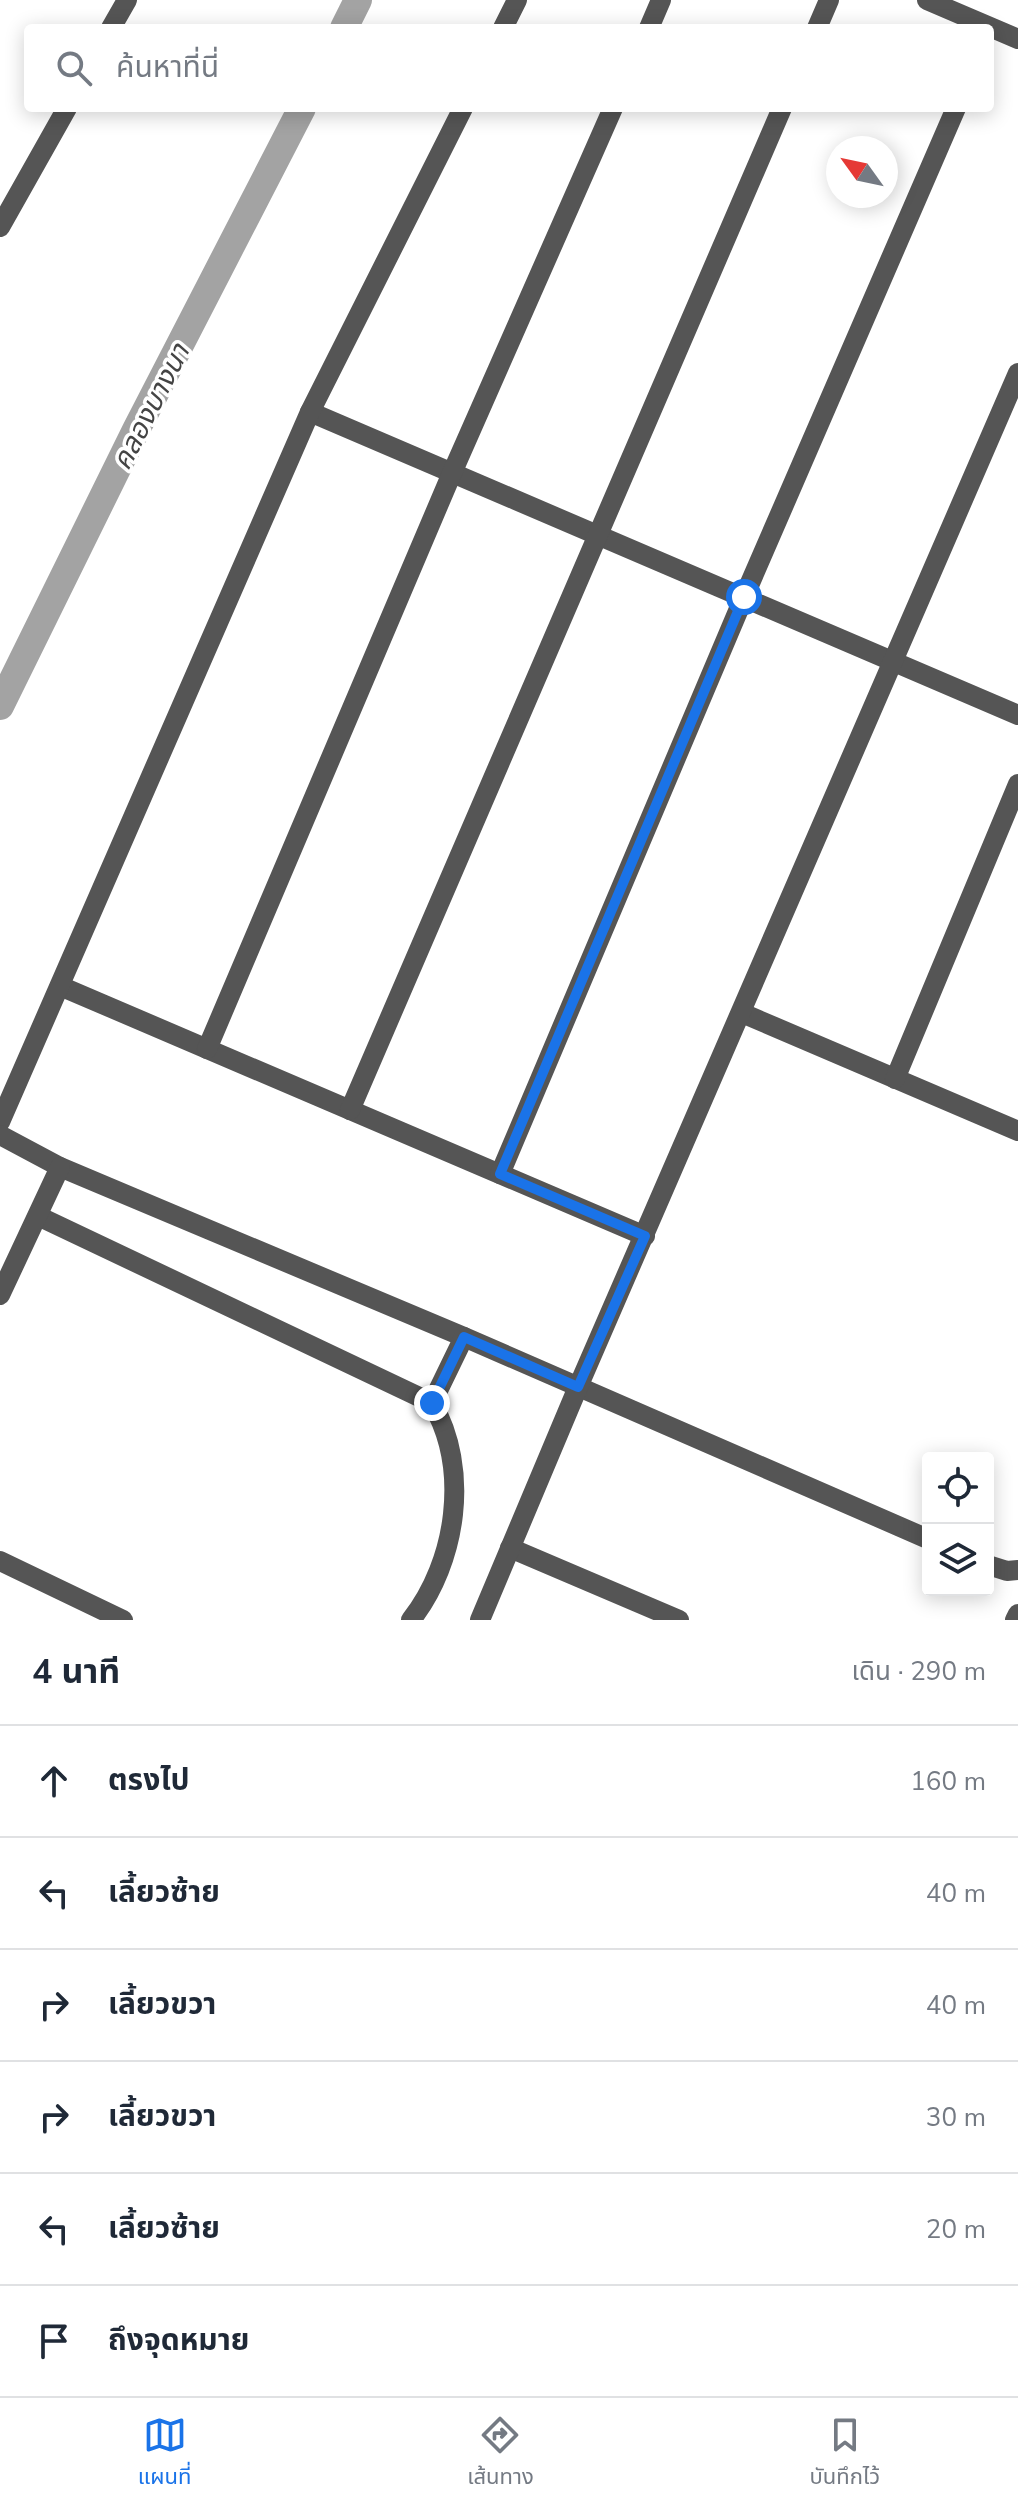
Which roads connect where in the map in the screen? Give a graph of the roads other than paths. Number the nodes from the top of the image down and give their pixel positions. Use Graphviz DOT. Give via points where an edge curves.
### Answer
graph roads {
  1 [pos="127,0"];
  2 [pos="517,0"];
  3 [pos="661,0"];
  4 [pos="829,0"];
  5 [pos="927,0"];
  6 [pos="113,24"];
  7 [pos="505,24"];
  8 [pos="651,24"];
  9 [pos="819,24"];
  10 [pos="980,24"];
  11 [pos="994,30"];
  12 [pos="1018,39"];
  13 [pos="65,112"];
  14 [pos="461,112"];
  15 [pos="611,112"];
  16 [pos="780,112"];
  17 [pos="954,112"];
  18 [pos="0,227"];
  19 [pos="1018,373"];
  20 [pos="310,412"];
  21 [pos="452,473"];
  22 [pos="597,535"];
  23 [pos="744,597"];
  24 [pos="895,662"];
  25 [pos="1018,715"];
  26 [pos="1018,784"];
  27 [pos="60,986"];
  28 [pos="742,1013"];
  29 [pos="207,1049"];
  30 [pos="895,1079"];
  31 [pos="350,1110"];
  32 [pos="0,1122"];
  33 [pos="1018,1131"];
  34 [pos="0,1135"];
  35 [pos="60,1167"];
  36 [pos="500,1174"];
  37 [pos="38,1216"];
  38 [pos="645,1236"];
  39 [pos="0,1295"];
  40 [pos="464,1337"];
  41 [pos="578,1387"];
  42 [pos="432,1403"];
  43 [pos="922,1536"];
  44 [pos="510,1548"];
  45 [pos="0,1561"];
  46 [pos="994,1567"];
  47 [pos="1017,1573"];
  48 [pos="1018,1614"];
  49 [pos="123,1620"];
  50 [pos="411,1620"];
  51 [pos="480,1620"];
  52 [pos="679,1620"];
  53 [pos="1015,1620"];
  1 -- 6 [label="street"];
  2 -- 7 [label="street"];
  3 -- 8 [label="street"];
  4 -- 9 [label="street"];
  5 -- 10 [label="street"];
  11 -- 12 [label="street"];
  13 -- 18 [label="street"];
  14 -- 20 [label="street"];
  15 -- 21 [label="street"];
  16 -- 22 [label="street"];
  17 -- 23 [label="street"];
  19 -- 24 [label="street"];
  20 -- 21 [label="street"];
  20 -- 27 [label="street"];
  21 -- 22 [label="street"];
  21 -- 29 [label="street"];
  22 -- 23 [label="street"];
  22 -- 31 [label="street"];
  23 -- 24 [label="street"];
  23 -- 36 [label="street"];
  24 -- 25 [label="street"];
  24 -- 28 [label="street"];
  26 -- 30 [label="street"];
  27 -- 29 [label="street"];
  27 -- 32 [label="street"];
  28 -- 30 [label="street"];
  28 -- 38 [label="street"];
  29 -- 31 [label="street"];
  30 -- 33 [label="street"];
  31 -- 36 [label="street"];
  34 -- 35 [label="street"];
  35 -- 37 [label="street"];
  35 -- 40 [label="street"];
  36 -- 38 [label="street"];
  37 -- 39 [label="street"];
  37 -- 42 [label="street"];
  38 -- 41 [label="street"];
  40 -- 41 [label="street"];
  40 -- 42 [label="street"];
  41 -- 43 [label="street"];
  41 -- 44 [label="street"];
  42 -- 50 [label="street" via="450,1443 454,1468 451,1528 443,1564"];
  44 -- 51 [label="street"];
  44 -- 52 [label="street"];
  45 -- 49 [label="street"];
  46 -- 47 [label="street"];
  48 -- 53 [label="street"];
}
